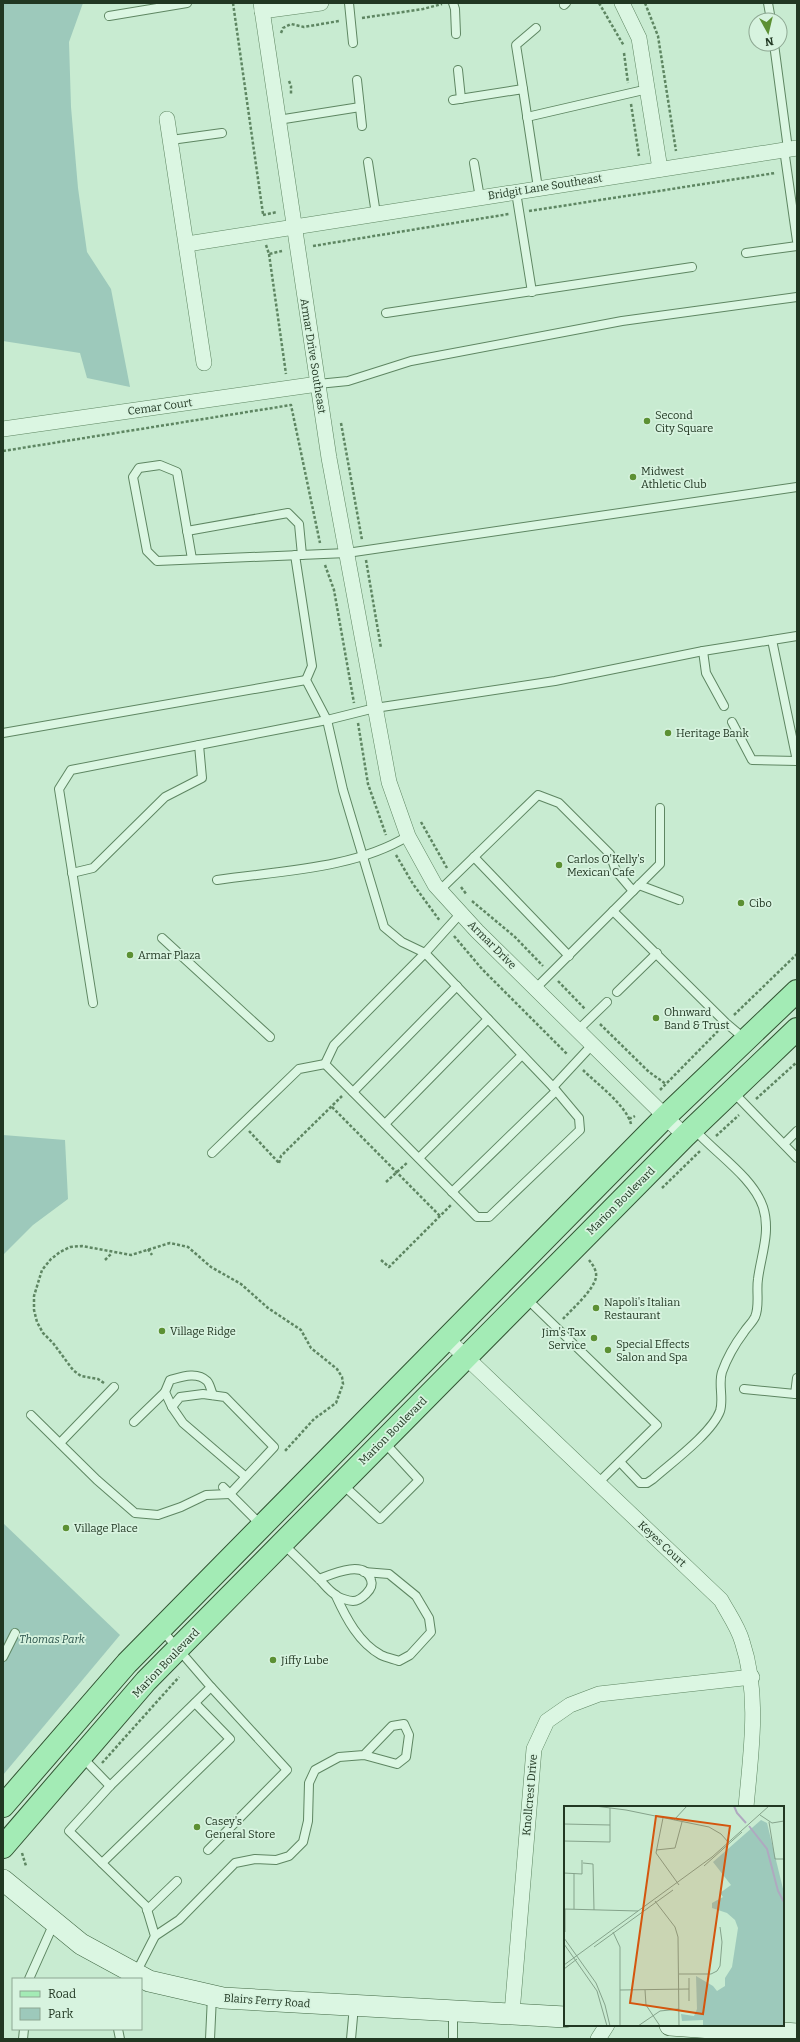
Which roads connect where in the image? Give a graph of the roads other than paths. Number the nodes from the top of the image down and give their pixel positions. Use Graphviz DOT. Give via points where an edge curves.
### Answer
graph roads {
  1 [pos="187,3"];
  2 [pos="321,3"];
  3 [pos="349,3"];
  4 [pos="453,3"];
  5 [pos="622,3"];
  6 [pos="261,7"];
  7 [pos="109,16"];
  8 [pos="536,28"];
  9 [pos="456,34"];
  10 [pos="353,43"];
  11 [pos="775,52"];
  12 [pos="458,70"];
  13 [pos="357,80"];
  14 [pos="523,89"];
  15 [pos="648,89"];
  16 [pos="360,107"];
  17 [pos="527,117"];
  18 [pos="167,119"];
  19 [pos="278,120"];
  20 [pos="362,126"];
  21 [pos="222,133"];
  22 [pos="171,140"];
  23 [pos="790,149"];
  24 [pos="368,162"];
  25 [pos="474,162"];
  26 [pos="660,169"];
  27 [pos="538,188"];
  28 [pos="516,192"];
  29 [pos="480,198"];
  30 [pos="376,214"];
  31 [pos="293,228"];
  32 [pos="797,241"];
  33 [pos="187,244"];
  34 [pos="797,246"];
  35 [pos="746,253"];
  36 [pos="692,267"];
  37 [pos="532,292"];
  38 [pos="797,297"];
  39 [pos="386,313"];
  40 [pos="204,363"];
  41 [pos="318,384"];
  42 [pos="3,429"];
  43 [pos="797,486"];
  44 [pos="187,531"];
  45 [pos="347,553"];
  46 [pos="298,555"];
  47 [pos="192,559"];
  48 [pos="797,636"];
  49 [pos="772,640"];
  50 [pos="703,651"];
  51 [pos="306,680"];
  52 [pos="724,706"];
  53 [pos="375,708"];
  54 [pos="327,720"];
  55 [pos="732,722"];
  56 [pos="3,733"];
  57 [pos="795,741"];
  58 [pos="199,745"];
  59 [pos="797,761"];
  60 [pos="660,808"];
  61 [pos="408,836"];
  62 [pos="362,856"];
  63 [pos="474,857"];
  64 [pos="72,873"];
  65 [pos="217,880"];
  66 [pos="636,888"];
  67 [pos="440,890"];
  68 [pos="679,900"];
  69 [pos="613,911"];
  70 [pos="461,913"];
  71 [pos="162,938"];
  72 [pos="426,953"];
  73 [pos="657,953"];
  74 [pos="568,956"];
  75 [pos="457,986"];
  76 [pos="536,988"];
  77 [pos="797,991"];
  78 [pos="617,992"];
  79 [pos="607,1002"];
  80 [pos="93,1003"];
  81 [pos="488,1019"];
  82 [pos="797,1029"];
  83 [pos="578,1030"];
  84 [pos="270,1037"];
  85 [pos="746,1039"];
  86 [pos="592,1044"];
  87 [pos="522,1054"];
  88 [pos="325,1064"];
  89 [pos="554,1089"];
  90 [pos="351,1090"];
  91 [pos="732,1091"];
  92 [pos="666,1117"];
  93 [pos="385,1124"];
  94 [pos="797,1131"];
  95 [pos="689,1132"];
  96 [pos="784,1144"];
  97 [pos="212,1153"];
  98 [pos="417,1156"];
  99 [pos="797,1158"];
  100 [pos="455,1195"];
  101 [pos="526,1297"];
  102 [pos="448,1340"];
  103 [pos="466,1358"];
  104 [pos="797,1378"];
  105 [pos="112,1389"];
  106 [pos="744,1389"];
  107 [pos="166,1392"];
  108 [pos="796,1394"];
  109 [pos="213,1395"];
  110 [pos="172,1407"];
  111 [pos="31,1415"];
  112 [pos="134,1422"];
  113 [pos="383,1441"];
  114 [pos="60,1443"];
  115 [pos="620,1462"];
  116 [pos="246,1477"];
  117 [pos="342,1483"];
  118 [pos="598,1483"];
  119 [pos="223,1488"];
  120 [pos="230,1494"];
  121 [pos="262,1527"];
  122 [pos="283,1543"];
  123 [pos="364,1572"];
  124 [pos="319,1579"];
  125 [pos="336,1596"];
  126 [pos="161,1629"];
  127 [pos="15,1633"];
  128 [pos="178,1649"];
  129 [pos="3,1657"];
  130 [pos="752,1677"];
  131 [pos="211,1687"];
  132 [pos="195,1703"];
  133 [pos="364,1754"];
  134 [pos="82,1756"];
  135 [pos="110,1786"];
  136 [pos="3,1806"];
  137 [pos="746,1806"];
  138 [pos="3,1848"];
  139 [pos="208,1850"];
  140 [pos="102,1863"];
  141 [pos="3,1880"];
  142 [pos="177,1881"];
  143 [pos="147,1910"];
  144 [pos="54,1922"];
  145 [pos="155,1936"];
  146 [pos="134,1976"];
  147 [pos="30,1978"];
  148 [pos="142,1979"];
  149 [pos="212,1996"];
  150 [pos="354,2006"];
  151 [pos="453,2010"];
  152 [pos="512,2013"];
  153 [pos="564,2017"];
  154 [pos="606,2026"];
  155 [pos="679,2026"];
  156 [pos="725,2031"];
  157 [pos="797,2034"];
  158 [pos="210,2039"];
  159 [pos="351,2039"];
  160 [pos="453,2039"];
  161 [pos="598,2039"];
  1 -- 7 [label="lane"];
  2 -- 6 [label="street"];
  3 -- 10 [label="lane"];
  4 -- 9 [label="lane"];
  5 -- 15 [label="street" via="639,38"];
  6 -- 19 [label="street, Armar Drive Southeast"];
  8 -- 14 [label="lane" via="516,45"];
  11 -- 23 [label="lane"];
  12 -- 14 [label="lane" via="457,99"];
  13 -- 16 [label="lane"];
  14 -- 17 [label="lane"];
  15 -- 17 [label="lane"];
  15 -- 26 [label="street"];
  16 -- 19 [label="lane"];
  16 -- 20 [label="lane"];
  17 -- 27 [label="lane"];
  18 -- 22 [label="street"];
  19 -- 31 [label="street, Armar Drive Southeast"];
  21 -- 22 [label="lane"];
  22 -- 33 [label="street"];
  23 -- 26 [label="street, Bridgit Lane Southeast"];
  23 -- 32 [label="lane" via="787,171"];
  24 -- 30 [label="lane"];
  25 -- 29 [label="lane"];
  26 -- 27 [label="street, Bridgit Lane Southeast"];
  27 -- 28 [label="street, Bridgit Lane Southeast"];
  28 -- 29 [label="street, Bridgit Lane Southeast"];
  28 -- 37 [label="lane"];
  29 -- 30 [label="street, Bridgit Lane Southeast"];
  30 -- 31 [label="street, Bridgit Lane Southeast"];
  31 -- 33 [label="street, Bridgit Lane Southeast"];
  31 -- 41 [label="street, Armar Drive Southeast"];
  33 -- 40 [label="street"];
  34 -- 35 [label="lane"];
  36 -- 37 [label="lane"];
  37 -- 39 [label="lane"];
  38 -- 41 [label="lane" via="622,321 411,361 348,381"];
  41 -- 42 [label="street, Cemar Court"];
  41 -- 45 [label="street, Armar Drive Southeast"];
  43 -- 45 [label="lane"];
  44 -- 46 [label="lane" via="288,513 298,524"];
  44 -- 47 [label="lane"];
  44 -- 47 [label="lane" via="177,472 160,465 139,468 133,477 147,551 157,561"];
  45 -- 46 [label="lane"];
  45 -- 53 [label="street, Armar Drive Southeast"];
  46 -- 47 [label="lane"];
  46 -- 51 [label="lane" via="312,666"];
  48 -- 49 [label="lane"];
  49 -- 50 [label="lane"];
  49 -- 57 [label="lane"];
  50 -- 52 [label="lane" via="706,673"];
  50 -- 53 [label="lane" via="555,681"];
  51 -- 54 [label="lane"];
  51 -- 56 [label="lane"];
  53 -- 54 [label="lane"];
  53 -- 61 [label="street, Armar Drive" via="388,782"];
  54 -- 58 [label="lane"];
  54 -- 62 [label="lane"];
  55 -- 59 [label="lane" via="752,760"];
  57 -- 59 [label="lane"];
  58 -- 64 [label="lane" via="202,778 165,797 93,868"];
  58 -- 64 [label="lane" via="72,770 59,789"];
  60 -- 66 [label="lane" via="660,864"];
  61 -- 62 [label="lane" via="391,846"];
  61 -- 67 [label="street, Armar Drive"];
  62 -- 65 [label="lane" via="332,864"];
  62 -- 72 [label="lane" via="384,927 402,942"];
  63 -- 66 [label="lane" via="538,795 559,803 610,854 616,871"];
  63 -- 67 [label="lane"];
  63 -- 74 [label="lane"];
  64 -- 80 [label="lane"];
  66 -- 68 [label="lane"];
  66 -- 69 [label="lane"];
  67 -- 70 [label="street, Armar Drive"];
  69 -- 73 [label="lane"];
  69 -- 74 [label="lane"];
  70 -- 72 [label="lane"];
  70 -- 76 [label="street, Armar Drive"];
  71 -- 84 [label="lane"];
  72 -- 75 [label="lane"];
  72 -- 88 [label="lane" via="334,1045"];
  73 -- 78 [label="lane"];
  73 -- 85 [label="lane" via="726,1023"];
  74 -- 76 [label="lane"];
  75 -- 81 [label="lane"];
  75 -- 90 [label="lane"];
  76 -- 83 [label="street, Armar Drive"];
  77 -- 85 [label="main road"];
  79 -- 83 [label="lane"];
  81 -- 87 [label="lane"];
  81 -- 93 [label="lane"];
  82 -- 91 [label="main road, Marion Boulevard"];
  83 -- 86 [label="street, Armar Drive"];
  85 -- 92 [label="main road"];
  86 -- 89 [label="lane"];
  86 -- 92 [label="street, Armar Drive"];
  87 -- 89 [label="lane"];
  87 -- 98 [label="lane"];
  88 -- 90 [label="lane"];
  88 -- 97 [label="lane" via="299,1069"];
  89 -- 100 [label="lane"];
  89 -- 100 [label="lane" via="579,1118 580,1130 490,1217 477,1217"];
  90 -- 93 [label="lane"];
  91 -- 95 [label="main road, Marion Boulevard"];
  91 -- 96 [label="lane"];
  92 -- 95 [label="street, Armar Drive"];
  92 -- 102 [label="main road"];
  93 -- 98 [label="lane"];
  94 -- 96 [label="lane"];
  95 -- 101 [label="main road, Marion Boulevard"];
  95 -- 115 [label="lane" via="745,1179 755,1190 763,1206 767,1221 758,1278 757,1311 754,1320 732,1351 722,1373 720,1410 707,1432 646,1483 640,1483"];
  96 -- 99 [label="lane"];
  98 -- 100 [label="lane"];
  101 -- 103 [label="main road, Marion Boulevard"];
  101 -- 115 [label="lane" via="657,1425"];
  102 -- 103 [label="street, Keyes Court"];
  102 -- 121 [label="main road"];
  103 -- 113 [label="main road, Marion Boulevard"];
  103 -- 118 [label="street, Keyes Court"];
  104 -- 108 [label="lane"];
  105 -- 114 [label="lane"];
  106 -- 108 [label="lane"];
  107 -- 109 [label="lane" via="170,1380 183,1376 198,1376 207,1381"];
  107 -- 110 [label="lane"];
  107 -- 112 [label="lane"];
  109 -- 110 [label="lane" via="180,1397"];
  109 -- 116 [label="lane" via="225,1397 274,1447"];
  110 -- 116 [label="lane" via="183,1423"];
  111 -- 114 [label="lane"];
  113 -- 117 [label="main road, Marion Boulevard"];
  113 -- 117 [label="lane" via="419,1480 380,1519"];
  114 -- 120 [label="lane" via="135,1513 158,1516 206,1495"];
  115 -- 118 [label="lane"];
  116 -- 120 [label="lane"];
  117 -- 122 [label="main road, Marion Boulevard"];
  118 -- 130 [label="street, Keyes Court" via="721,1600 742,1639"];
  119 -- 120 [label="lane"];
  120 -- 121 [label="lane"];
  121 -- 126 [label="main road"];
  122 -- 124 [label="lane"];
  122 -- 128 [label="main road, Marion Boulevard"];
  123 -- 124 [label="lane" via="353,1569 339,1571"];
  123 -- 125 [label="lane" via="371,1579 372,1585 361,1599 353,1601"];
  123 -- 125 [label="lane" via="389,1574 416,1596 429,1618 431,1632 410,1655 399,1661 382,1655 365,1642 347,1620"];
  124 -- 125 [label="lane"];
  126 -- 128 [label="lane"];
  126 -- 136 [label="main road" via="127,1663"];
  127 -- 129 [label="lane"];
  128 -- 131 [label="lane"];
  128 -- 134 [label="main road, Marion Boulevard" via="146,1681"];
  130 -- 137 [label="street, Keyes Court" via="754,1716"];
  130 -- 152 [label="street, Knollcrest Drive" via="599,1694 570,1705 547,1721 534,1749"];
  131 -- 132 [label="lane"];
  131 -- 139 [label="lane" via="287,1770"];
  132 -- 135 [label="lane"];
  132 -- 140 [label="lane" via="230,1739"];
  133 -- 133 [label="lane" via="397,1764 406,1757 409,1735 404,1724 392,1726"];
  133 -- 145 [label="lane" via="339,1757 315,1770 309,1783 308,1821 303,1842 289,1856 276,1860 255,1859 235,1863 179,1920"];
  134 -- 135 [label="lane"];
  134 -- 138 [label="main road, Marion Boulevard"];
  135 -- 140 [label="lane" via="69,1831"];
  140 -- 143 [label="lane" via="146,1906"];
  141 -- 144 [label="main road, Blairs Ferry Road"];
  142 -- 143 [label="lane"];
  143 -- 145 [label="lane"];
  144 -- 146 [label="main road, Blairs Ferry Road" via="81,1944"];
  144 -- 147 [label="lane"];
  145 -- 146 [label="lane"];
  148 -- 149 [label="main road, Blairs Ferry Road"];
  149 -- 150 [label="main road, Blairs Ferry Road"];
  149 -- 158 [label="lane"];
  150 -- 151 [label="main road, Blairs Ferry Road"];
  150 -- 159 [label="lane"];
  151 -- 152 [label="main road, Blairs Ferry Road"];
  151 -- 160 [label="lane"];
  152 -- 153 [label="main road, Blairs Ferry Road"];
  154 -- 161 [label="street"];
  155 -- 156 [label="main road"];
  156 -- 157 [label="main road"];
}
